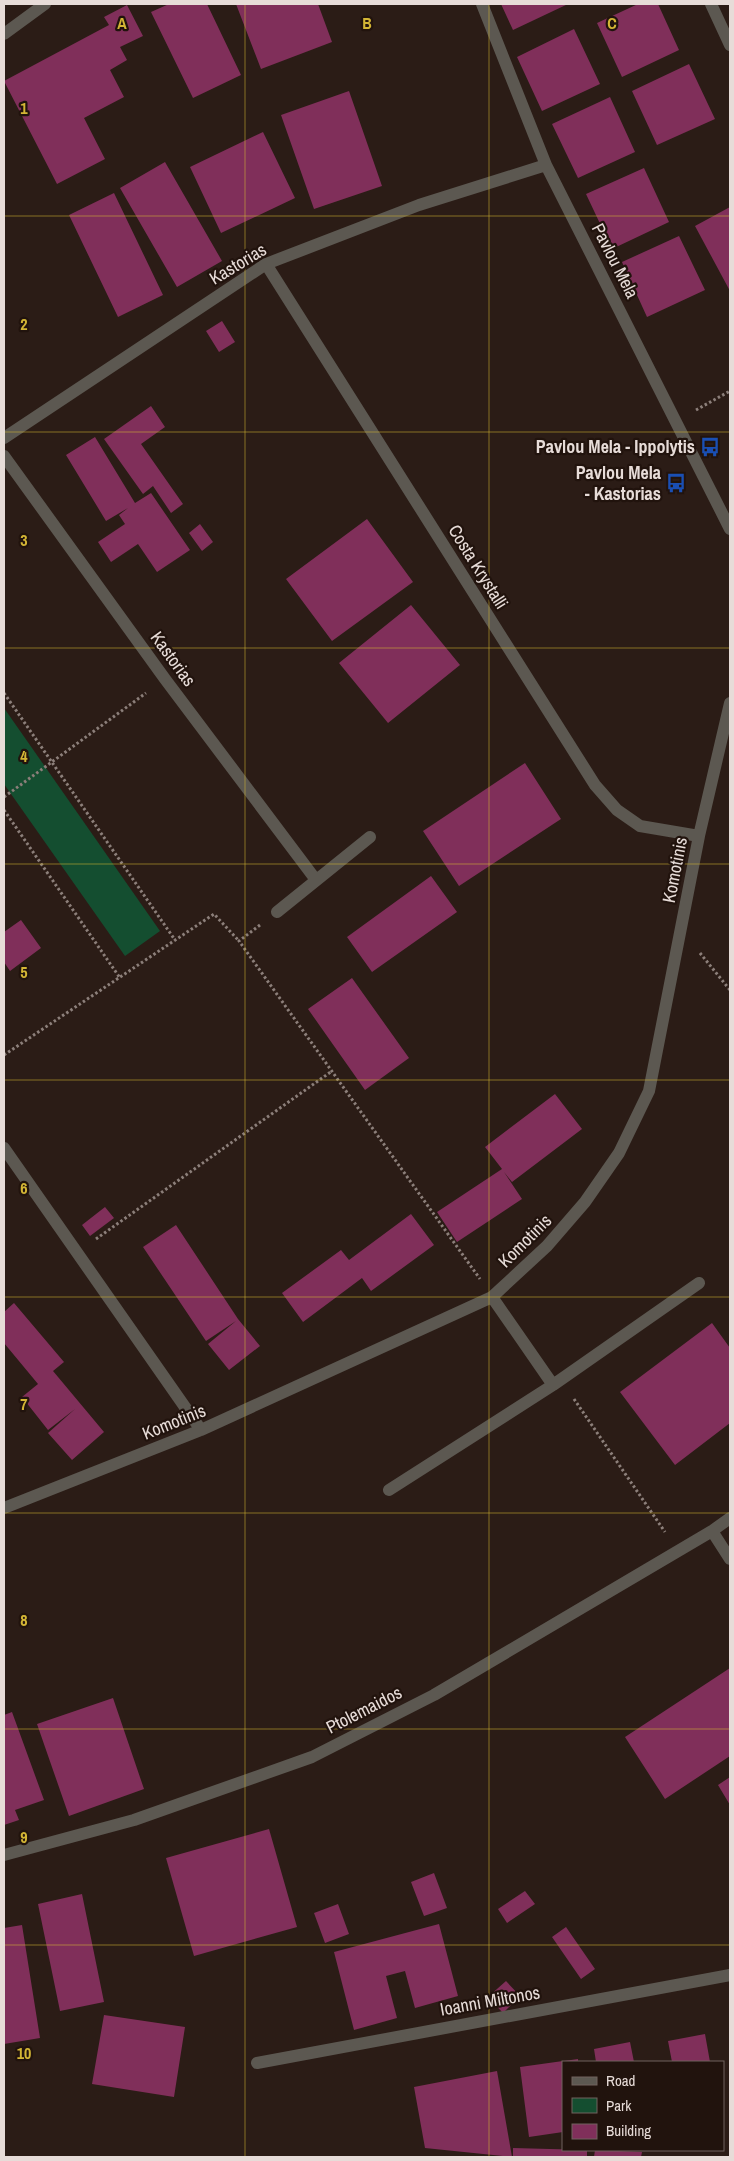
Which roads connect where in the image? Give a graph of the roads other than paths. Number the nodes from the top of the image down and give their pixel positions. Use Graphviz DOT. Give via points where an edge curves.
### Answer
graph roads {
  1 [pos="45,4"];
  2 [pos="482,4"];
  3 [pos="711,4"];
  4 [pos="4,34"];
  5 [pos="730,45"];
  6 [pos="546,165"];
  7 [pos="266,264"];
  8 [pos="4,438"];
  9 [pos="4,456"];
  10 [pos="730,529"];
  11 [pos="730,703"];
  12 [pos="699,836"];
  13 [pos="370,837"];
  14 [pos="316,880"];
  15 [pos="277,912"];
  16 [pos="4,1148"];
  17 [pos="699,1283"];
  18 [pos="492,1296"];
  19 [pos="557,1382"];
  20 [pos="201,1430"];
  21 [pos="389,1490"];
  22 [pos="4,1508"];
  23 [pos="730,1518"];
  24 [pos="712,1531"];
  25 [pos="730,1559"];
  26 [pos="4,1855"];
  27 [pos="730,1975"];
  28 [pos="257,2062"];
  1 -- 4 [label="street"];
  2 -- 6 [label="street, Pavlou Mela"];
  3 -- 5 [label="street"];
  6 -- 7 [label="street, Kastorias" via="419,205"];
  6 -- 10 [label="street, Pavlou Mela"];
  7 -- 8 [label="street, Kastorias"];
  7 -- 12 [label="street, Costa Krystalli" via="595,785 617,810 640,826"];
  9 -- 14 [label="street, Kastorias"];
  11 -- 12 [label="street, Komotinis"];
  12 -- 18 [label="street, Komotinis" via="649,1091 619,1153 585,1202 547,1246"];
  13 -- 14 [label="street"];
  14 -- 15 [label="street"];
  16 -- 20 [label="street"];
  17 -- 19 [label="street"];
  18 -- 19 [label="street"];
  18 -- 20 [label="street, Komotinis"];
  19 -- 21 [label="street"];
  20 -- 22 [label="street, Komotinis"];
  23 -- 24 [label="street, Ptolemaidos"];
  24 -- 25 [label="street"];
  24 -- 26 [label="street, Ptolemaidos" via="434,1695 312,1756 134,1820"];
  27 -- 28 [label="street, Ioanni Miltonos"];
}
